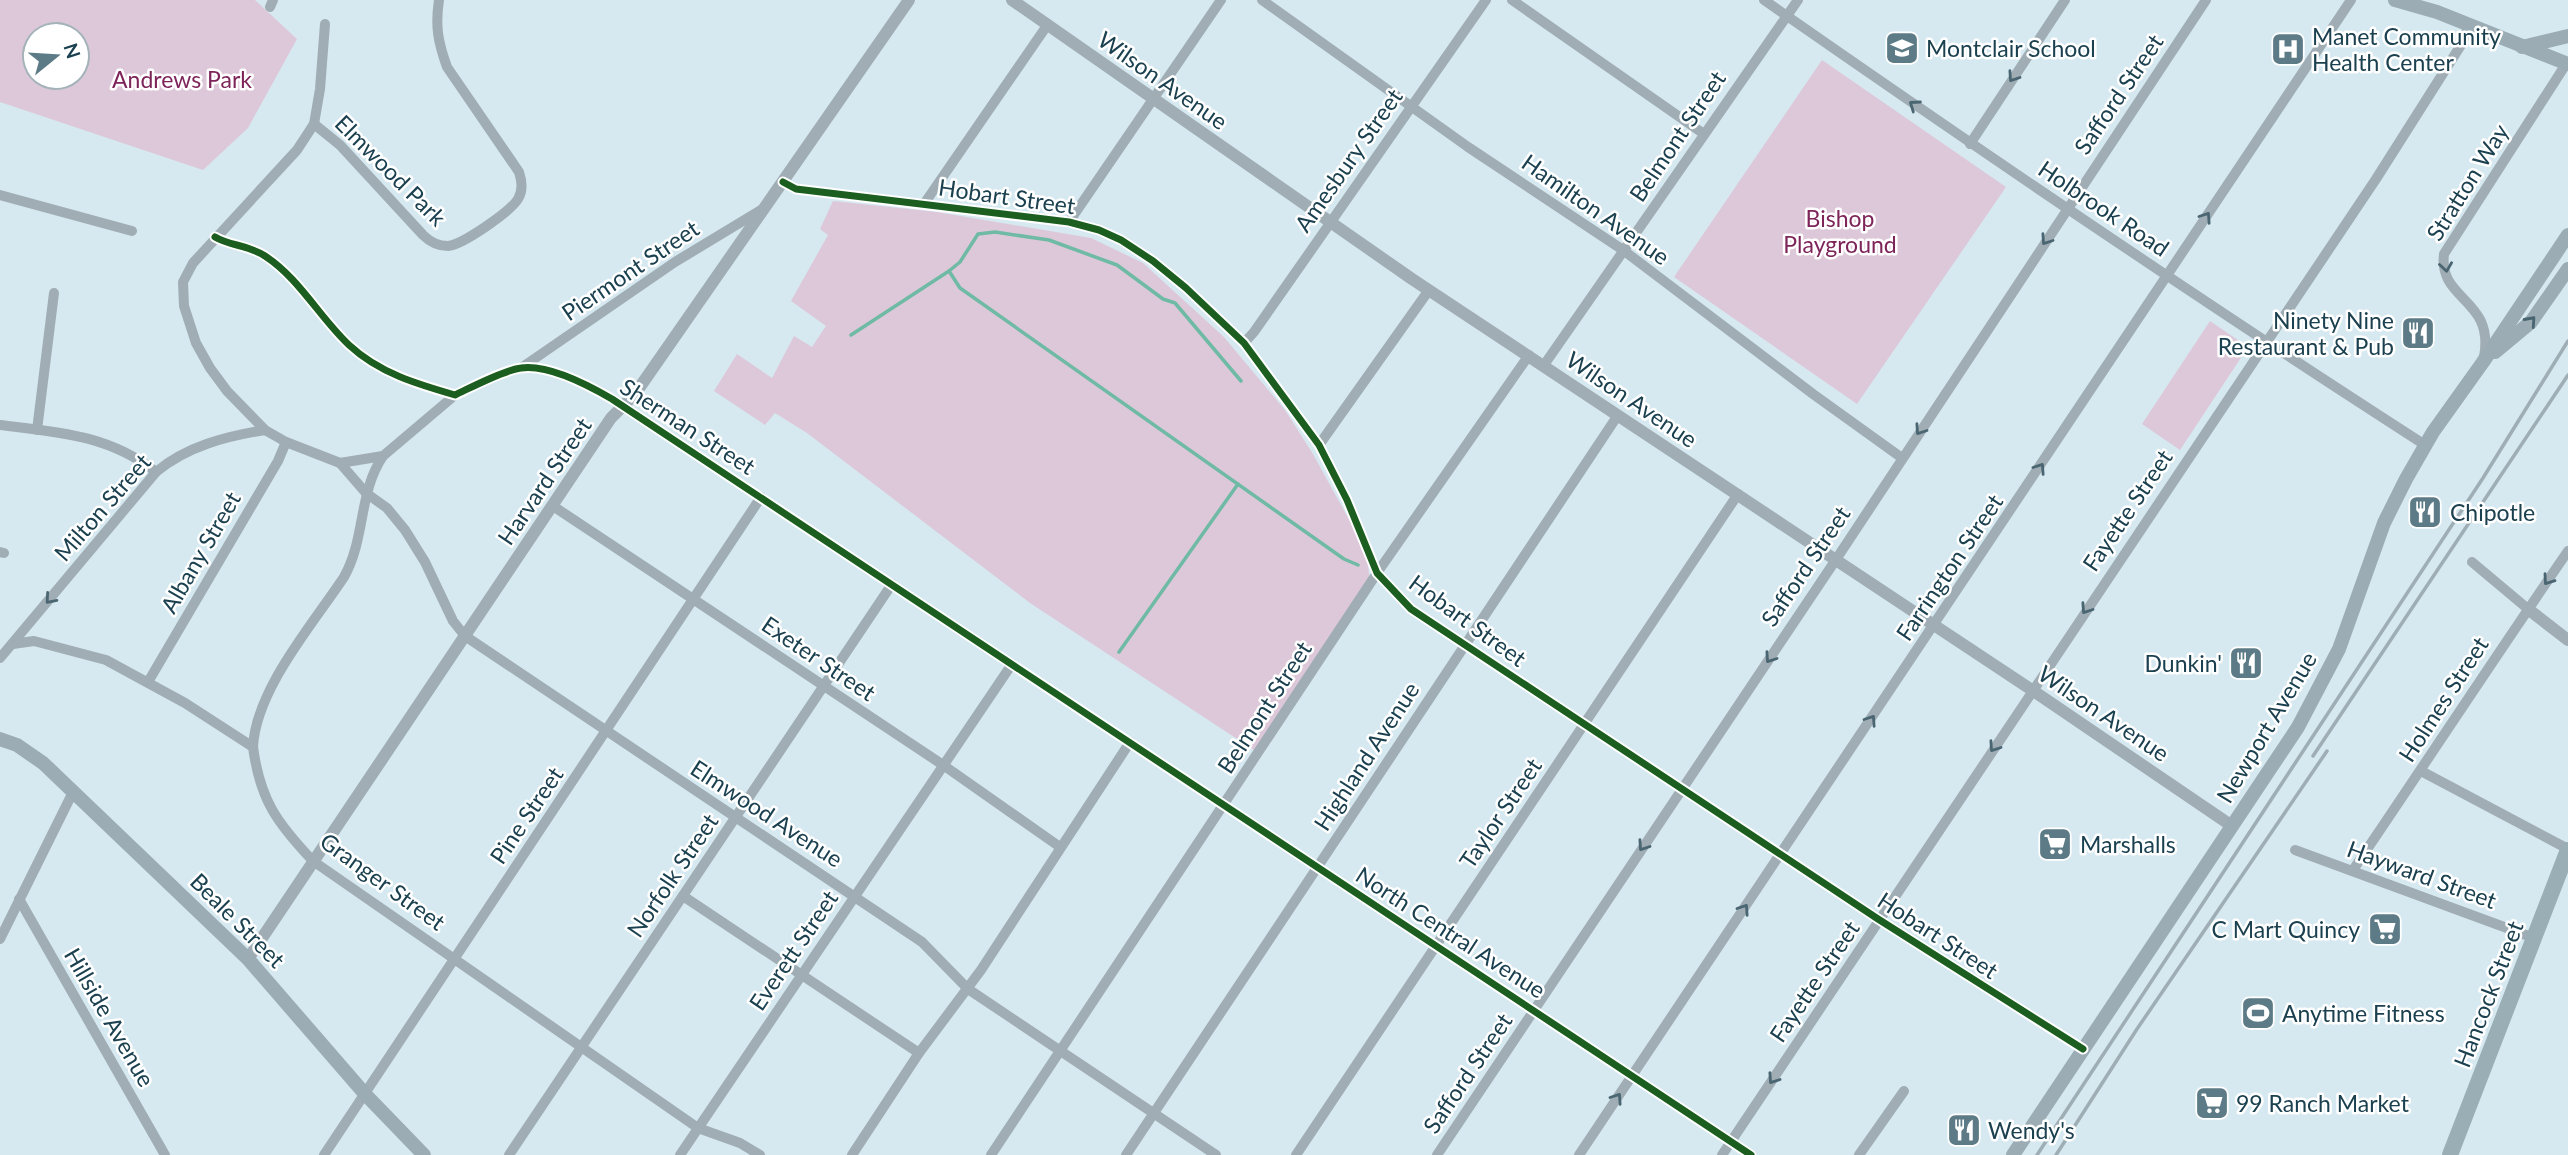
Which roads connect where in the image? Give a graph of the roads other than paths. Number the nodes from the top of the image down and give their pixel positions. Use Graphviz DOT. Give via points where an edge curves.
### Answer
graph roads {
  1 [pos="439,0"];
  2 [pos="909,0"];
  3 [pos="1012,0"];
  4 [pos="1221,0"];
  5 [pos="1262,0"];
  6 [pos="1486,0"];
  7 [pos="1512,0"];
  8 [pos="1764,0"];
  9 [pos="1798,0"];
  10 [pos="2065,0"];
  11 [pos="2206,0"];
  12 [pos="2351,0"];
  13 [pos="2395,0"];
  14 [pos="1787,16"];
  15 [pos="325,24"];
  16 [pos="1048,24"];
  17 [pos="2469,25"];
  18 [pos="2568,36"];
  19 [pos="2522,47"];
  20 [pos="2567,63"];
  21 [pos="1153,99"];
  22 [pos="1412,105"];
  23 [pos="314,124"];
  24 [pos="1704,134"];
  25 [pos="1970,144"];
  26 [pos="783,181"];
  27 [pos="0,195"];
  28 [pos="924,204"];
  29 [pos="763,209"];
  30 [pos="2067,209"];
  31 [pos="1069,222"];
  32 [pos="1330,222"];
  33 [pos="132,231"];
  34 [pos="2568,235"];
  35 [pos="215,237"];
  36 [pos="1623,250"];
  37 [pos="2568,269"];
  38 [pos="2167,275"];
  39 [pos="1429,290"];
  40 [pos="54,293"];
  41 [pos="2265,342"];
  42 [pos="1244,343"];
  43 [pos="1529,355"];
  44 [pos="2483,362"];
  45 [pos="1544,365"];
  46 [pos="521,368"];
  47 [pos="455,395"];
  48 [pos="622,405"];
  49 [pos="1618,415"];
  50 [pos="0,425"];
  51 [pos="37,430"];
  52 [pos="265,430"];
  53 [pos="286,442"];
  54 [pos="1319,445"];
  55 [pos="2425,445"];
  56 [pos="383,456"];
  57 [pos="1902,458"];
  58 [pos="340,463"];
  59 [pos="156,472"];
  60 [pos="366,493"];
  61 [pos="1738,494"];
  62 [pos="761,497"];
  63 [pos="553,506"];
  64 [pos="2568,551"];
  65 [pos="1835,561"];
  66 [pos="2472,562"];
  67 [pos="1377,573"];
  68 [pos="891,584"];
  69 [pos="693,600"];
  70 [pos="2529,609"];
  71 [pos="1934,626"];
  72 [pos="465,636"];
  73 [pos="2568,640"];
  74 [pos="13,644"];
  75 [pos="1464,645"];
  76 [pos="0,658"];
  77 [pos="1012,664"];
  78 [pos="148,682"];
  79 [pos="823,686"];
  80 [pos="2032,690"];
  81 [pos="1584,723"];
  82 [pos="607,731"];
  83 [pos="0,739"];
  84 [pos="1130,742"];
  85 [pos="253,747"];
  86 [pos="943,765"];
  87 [pos="2421,771"];
  88 [pos="1681,789"];
  89 [pos="73,792"];
  90 [pos="1224,806"];
  91 [pos="736,818"];
  92 [pos="2232,826"];
  93 [pos="1060,847"];
  94 [pos="2295,850"];
  95 [pos="2568,850"];
  96 [pos="1780,855"];
  97 [pos="313,861"];
  98 [pos="1318,867"];
  99 [pos="2353,870"];
  100 [pos="683,896"];
  101 [pos="855,896"];
  102 [pos="19,899"];
  103 [pos="1878,919"];
  104 [pos="2533,938"];
  105 [pos="0,939"];
  106 [pos="1436,947"];
  107 [pos="248,959"];
  108 [pos="454,959"];
  109 [pos="802,975"];
  110 [pos="968,989"];
  111 [pos="1534,1010"];
  112 [pos="582,1048"];
  113 [pos="2082,1049"];
  114 [pos="1062,1051"];
  115 [pos="919,1053"];
  116 [pos="1632,1076"];
  117 [pos="1904,1091"];
  118 [pos="365,1094"];
  119 [pos="1153,1114"];
  120 [pos="698,1128"];
  121 [pos="1731,1142"];
  122 [pos="165,1155"];
  123 [pos="324,1155"];
  124 [pos="424,1155"];
  125 [pos="509,1155"];
  126 [pos="680,1155"];
  127 [pos="760,1155"];
  128 [pos="852,1155"];
  129 [pos="991,1155"];
  130 [pos="1126,1155"];
  131 [pos="1216,1155"];
  132 [pos="1296,1155"];
  133 [pos="1437,1155"];
  134 [pos="1579,1155"];
  135 [pos="1722,1155"];
  136 [pos="1751,1155"];
  137 [pos="1859,1155"];
  138 [pos="2013,1155"];
  139 [pos="2450,1155"];
  1 -- 23 [label="street, Elmwood Park" via="435,23 447,67 520,176 521,190 513,206 462,242 447,246 432,242 340,145"];
  2 -- 26 [label="street, Harvard Street"];
  3 -- 16 [label="street, Wilson Avenue"];
  4 -- 21 [label="street"];
  5 -- 22 [label="street, Hamilton Avenue"];
  6 -- 22 [label="street, Amesbury Street"];
  7 -- 24 [label="street"];
  8 -- 14 [label="street, Holbrook Road"];
  9 -- 14 [label="street, Belmont Street"];
  10 -- 25 [label="street, one-way"];
  11 -- 30 [label="street, Safford Street"];
  38 -- 12 [label="street, Farrington Street, one-way"];
  13 -- 17 [label="main road"];
  14 -- 24 [label="street, Belmont Street"];
  25 -- 14 [label="street, Holbrook Road, one-way"];
  15 -- 23 [label="street"];
  16 -- 21 [label="street, Wilson Avenue"];
  16 -- 28 [label="street"];
  17 -- 19 [label="main road"];
  17 -- 41 [label="street, Fayette Street" via="2376,179"];
  18 -- 19 [label="main road"];
  19 -- 20 [label="main road"];
  20 -- 44 [label="street, Stratton Way, one-way" via="2444,254 2450,283 2481,318 2486,339"];
  21 -- 31 [label="street"];
  21 -- 32 [label="street, Wilson Avenue"];
  22 -- 32 [label="street, Amesbury Street"];
  22 -- 36 [label="street, Hamilton Avenue"];
  23 -- 35 [label="street, Elmwood Park" via="297,150"];
  24 -- 36 [label="street, Belmont Street"];
  25 -- 30 [label="street, Holbrook Road"];
  26 -- 28 [label="street, Hobart Street" via="796,189"];
  26 -- 29 [label="street, Harvard Street"];
  27 -- 33 [label="street"];
  28 -- 31 [label="street, Hobart Street"];
  29 -- 46 [label="street, Piermont Street" via="675,262"];
  29 -- 48 [label="street, Harvard Street" via="635,394"];
  30 -- 38 [label="street, Holbrook Road"];
  30 -- 57 [label="street, Safford Street, one-way"];
  31 -- 42 [label="street, Hobart Street" via="1110,235 1153,261"];
  32 -- 39 [label="street, Wilson Avenue"];
  32 -- 42 [label="street, Amesbury Street"];
  34 -- 44 [label="main road, Newport Avenue"];
  35 -- 47 [label="street" via="265,256 348,345 379,367"];
  35 -- 52 [label="street, Elmwood Avenue" via="185,277 186,313 210,368"];
  36 -- 45 [label="street, Belmont Street"];
  36 -- 57 [label="street, Hamilton Avenue"];
  44 -- 37 [label="main road, one-way" via="2531,322"];
  38 -- 41 [label="street, Holbrook Road"];
  71 -- 38 [label="street, Farrington Street, one-way"];
  39 -- 43 [label="street, Wilson Avenue"];
  39 -- 54 [label="street"];
  40 -- 51 [label="street"];
  41 -- 55 [label="street, Holbrook Road"];
  41 -- 80 [label="street, Fayette Street, one-way"];
  42 -- 54 [label="street, Hobart Street"];
  43 -- 45 [label="street, Wilson Avenue"];
  43 -- 67 [label="street, Belmont Street"];
  44 -- 55 [label="main road, Newport Avenue"];
  45 -- 49 [label="street, Wilson Avenue"];
  46 -- 47 [label="street"];
  46 -- 48 [label="street, Sherman Street" via="585,383"];
  47 -- 56 [label="street"];
  48 -- 62 [label="street, Sherman Street"];
  48 -- 63 [label="street, Harvard Street"];
  49 -- 61 [label="street, Wilson Avenue"];
  49 -- 75 [label="street, Highland Avenue"];
  50 -- 51 [label="street"];
  51 -- 59 [label="street" via="106,443"];
  52 -- 53 [label="street, Elmwood Avenue"];
  52 -- 59 [label="street, Milton Street" via="190,450"];
  53 -- 58 [label="street, Elmwood Avenue"];
  53 -- 78 [label="street, Albany Street"];
  54 -- 67 [label="street, Hobart Street"];
  55 -- 92 [label="main road, Newport Avenue" via="2384,523 2325,681"];
  56 -- 58 [label="street"];
  56 -- 60 [label="street"];
  57 -- 65 [label="street, Safford Street"];
  58 -- 60 [label="street, Elmwood Avenue"];
  59 -- 74 [label="street, Milton Street, one-way"];
  60 -- 72 [label="street, Elmwood Avenue" via="387,508 411,539"];
  60 -- 85 [label="street" via="353,560 274,680"];
  61 -- 65 [label="street, Wilson Avenue"];
  61 -- 81 [label="street, Taylor Street"];
  62 -- 68 [label="street, Sherman Street"];
  62 -- 69 [label="street, Pine Street"];
  63 -- 69 [label="street, Exeter Street"];
  63 -- 72 [label="street, Harvard Street"];
  64 -- 70 [label="street, Holmes Street, one-way"];
  65 -- 71 [label="street, Wilson Avenue"];
  65 -- 88 [label="street, Safford Street, one-way"];
  66 -- 70 [label="street"];
  67 -- 75 [label="street, Hobart Street" via="1411,609"];
  67 -- 90 [label="street, Belmont Street"];
  68 -- 77 [label="street, Sherman Street"];
  68 -- 79 [label="street, Norfolk Street"];
  69 -- 79 [label="street, Exeter Street"];
  69 -- 82 [label="street, Pine Street"];
  70 -- 73 [label="street"];
  70 -- 87 [label="street, Holmes Street"];
  71 -- 80 [label="street, Wilson Avenue"];
  96 -- 71 [label="street, Farrington Street, one-way"];
  72 -- 82 [label="street, Elmwood Avenue"];
  72 -- 97 [label="street, Harvard Street"];
  74 -- 76 [label="street, Milton Street"];
  74 -- 78 [label="street" via="34,641 106,660"];
  75 -- 81 [label="street, Hobart Street"];
  75 -- 98 [label="street, Highland Avenue"];
  77 -- 84 [label="street, Sherman Street"];
  77 -- 86 [label="street, Everett Street"];
  78 -- 85 [label="street"];
  79 -- 86 [label="street, Exeter Street"];
  79 -- 91 [label="street, Norfolk Street"];
  80 -- 92 [label="street, Wilson Avenue"];
  80 -- 103 [label="street, Fayette Street, one-way"];
  81 -- 88 [label="street, Hobart Street"];
  81 -- 106 [label="street, Taylor Street"];
  82 -- 91 [label="street, Elmwood Avenue"];
  82 -- 108 [label="street, Pine Street"];
  83 -- 89 [label="main road, Beale Street" via="43,763"];
  84 -- 90 [label="street, North Central Avenue"];
  84 -- 93 [label="street"];
  85 -- 97 [label="street, Granger Street" via="271,810"];
  86 -- 93 [label="street, Exeter Street"];
  86 -- 101 [label="street, Everett Street"];
  87 -- 95 [label="street"];
  87 -- 99 [label="street, Holmes Street"];
  88 -- 96 [label="street, Hobart Street"];
  88 -- 111 [label="street, Safford Street, one-way"];
  89 -- 102 [label="street"];
  89 -- 107 [label="main road, Beale Street"];
  90 -- 98 [label="street, North Central Avenue"];
  90 -- 114 [label="street, Belmont Street"];
  91 -- 100 [label="street, Norfolk Street"];
  91 -- 101 [label="street, Elmwood Avenue"];
  92 -- 113 [label="main road, Newport Avenue"];
  93 -- 110 [label="street"];
  94 -- 99 [label="street, Hayward Street"];
  95 -- 104 [label="main road, Hancock Street"];
  96 -- 103 [label="street, Hobart Street"];
  116 -- 96 [label="street, Farrington Street, one-way"];
  97 -- 107 [label="street, Harvard Street"];
  97 -- 108 [label="street, Granger Street"];
  98 -- 106 [label="street, North Central Avenue"];
  98 -- 119 [label="street, Highland Avenue"];
  99 -- 104 [label="street, Hayward Street"];
  100 -- 109 [label="street"];
  100 -- 112 [label="street, Norfolk Street"];
  101 -- 109 [label="street, Everett Street"];
  101 -- 110 [label="street, Elmwood Avenue" via="922,942"];
  102 -- 105 [label="street"];
  102 -- 122 [label="street, Hillside Avenue"];
  103 -- 113 [label="street, Hobart Street"];
  103 -- 121 [label="street, Fayette Street, one-way"];
  104 -- 139 [label="main road, Hancock Street"];
  106 -- 111 [label="street, North Central Avenue"];
  106 -- 132 [label="street, Taylor Street"];
  107 -- 118 [label="main road, Beale Street"];
  108 -- 112 [label="street, Granger Street"];
  108 -- 118 [label="street, Pine Street"];
  109 -- 115 [label="street"];
  109 -- 120 [label="street, Everett Street"];
  110 -- 114 [label="street, Elmwood Avenue"];
  110 -- 115 [label="street"];
  111 -- 116 [label="street, North Central Avenue"];
  111 -- 133 [label="street, Safford Street"];
  112 -- 120 [label="street, Granger Street"];
  112 -- 125 [label="street, Norfolk Street"];
  113 -- 138 [label="main road, Newport Avenue"];
  114 -- 119 [label="street, Elmwood Avenue"];
  114 -- 129 [label="street, Belmont Street"];
  115 -- 128 [label="street"];
  116 -- 121 [label="street, North Central Avenue"];
  134 -- 116 [label="street, Farrington Street, one-way"];
  117 -- 137 [label="street"];
  118 -- 123 [label="street, Pine Street"];
  118 -- 124 [label="main road, Beale Street"];
  119 -- 130 [label="street, Highland Avenue"];
  119 -- 131 [label="street, Elmwood Avenue"];
  120 -- 126 [label="street, Everett Street"];
  120 -- 127 [label="street, Granger Street"];
  121 -- 135 [label="street, Fayette Street"];
  121 -- 136 [label="street, North Central Avenue"];
}
